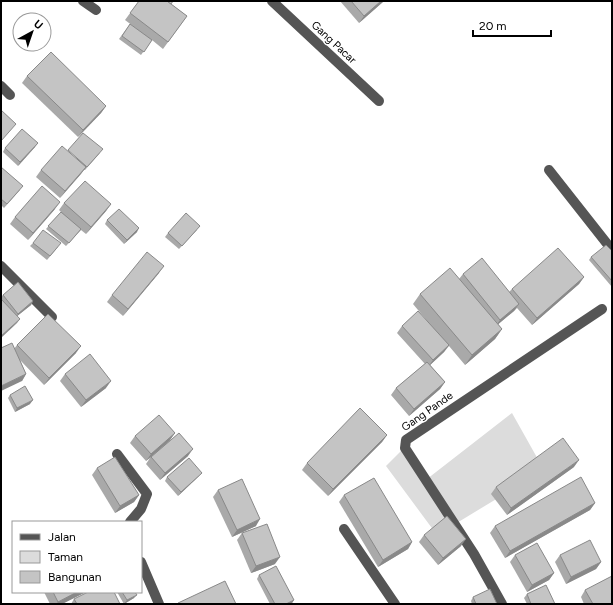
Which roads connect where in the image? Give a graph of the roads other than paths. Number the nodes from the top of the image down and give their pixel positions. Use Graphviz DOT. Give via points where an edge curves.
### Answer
graph roads {
  1 [pos="83,1"];
  2 [pos="272,1"];
  3 [pos="96,10"];
  4 [pos="1,86"];
  5 [pos="10,95"];
  6 [pos="379,101"];
  7 [pos="548,170"];
  8 [pos="612,250"];
  9 [pos="1,266"];
  10 [pos="602,309"];
  11 [pos="52,317"];
  12 [pos="117,454"];
  13 [pos="131,521"];
  14 [pos="344,529"];
  15 [pos="142,564"];
  16 [pos="159,604"];
  17 [pos="395,604"];
  18 [pos="502,604"];
  1 -- 3 [label="street"];
  2 -- 6 [label="street, Gang Pacar"];
  4 -- 5 [label="street"];
  7 -- 8 [label="street"];
  9 -- 11 [label="street"];
  10 -- 18 [label="street, Gang Pande" via="406,440 405,448 474,554"];
  12 -- 13 [label="street" via="147,494 141,509"];
  14 -- 17 [label="street"];
  15 -- 16 [label="street"];
}
